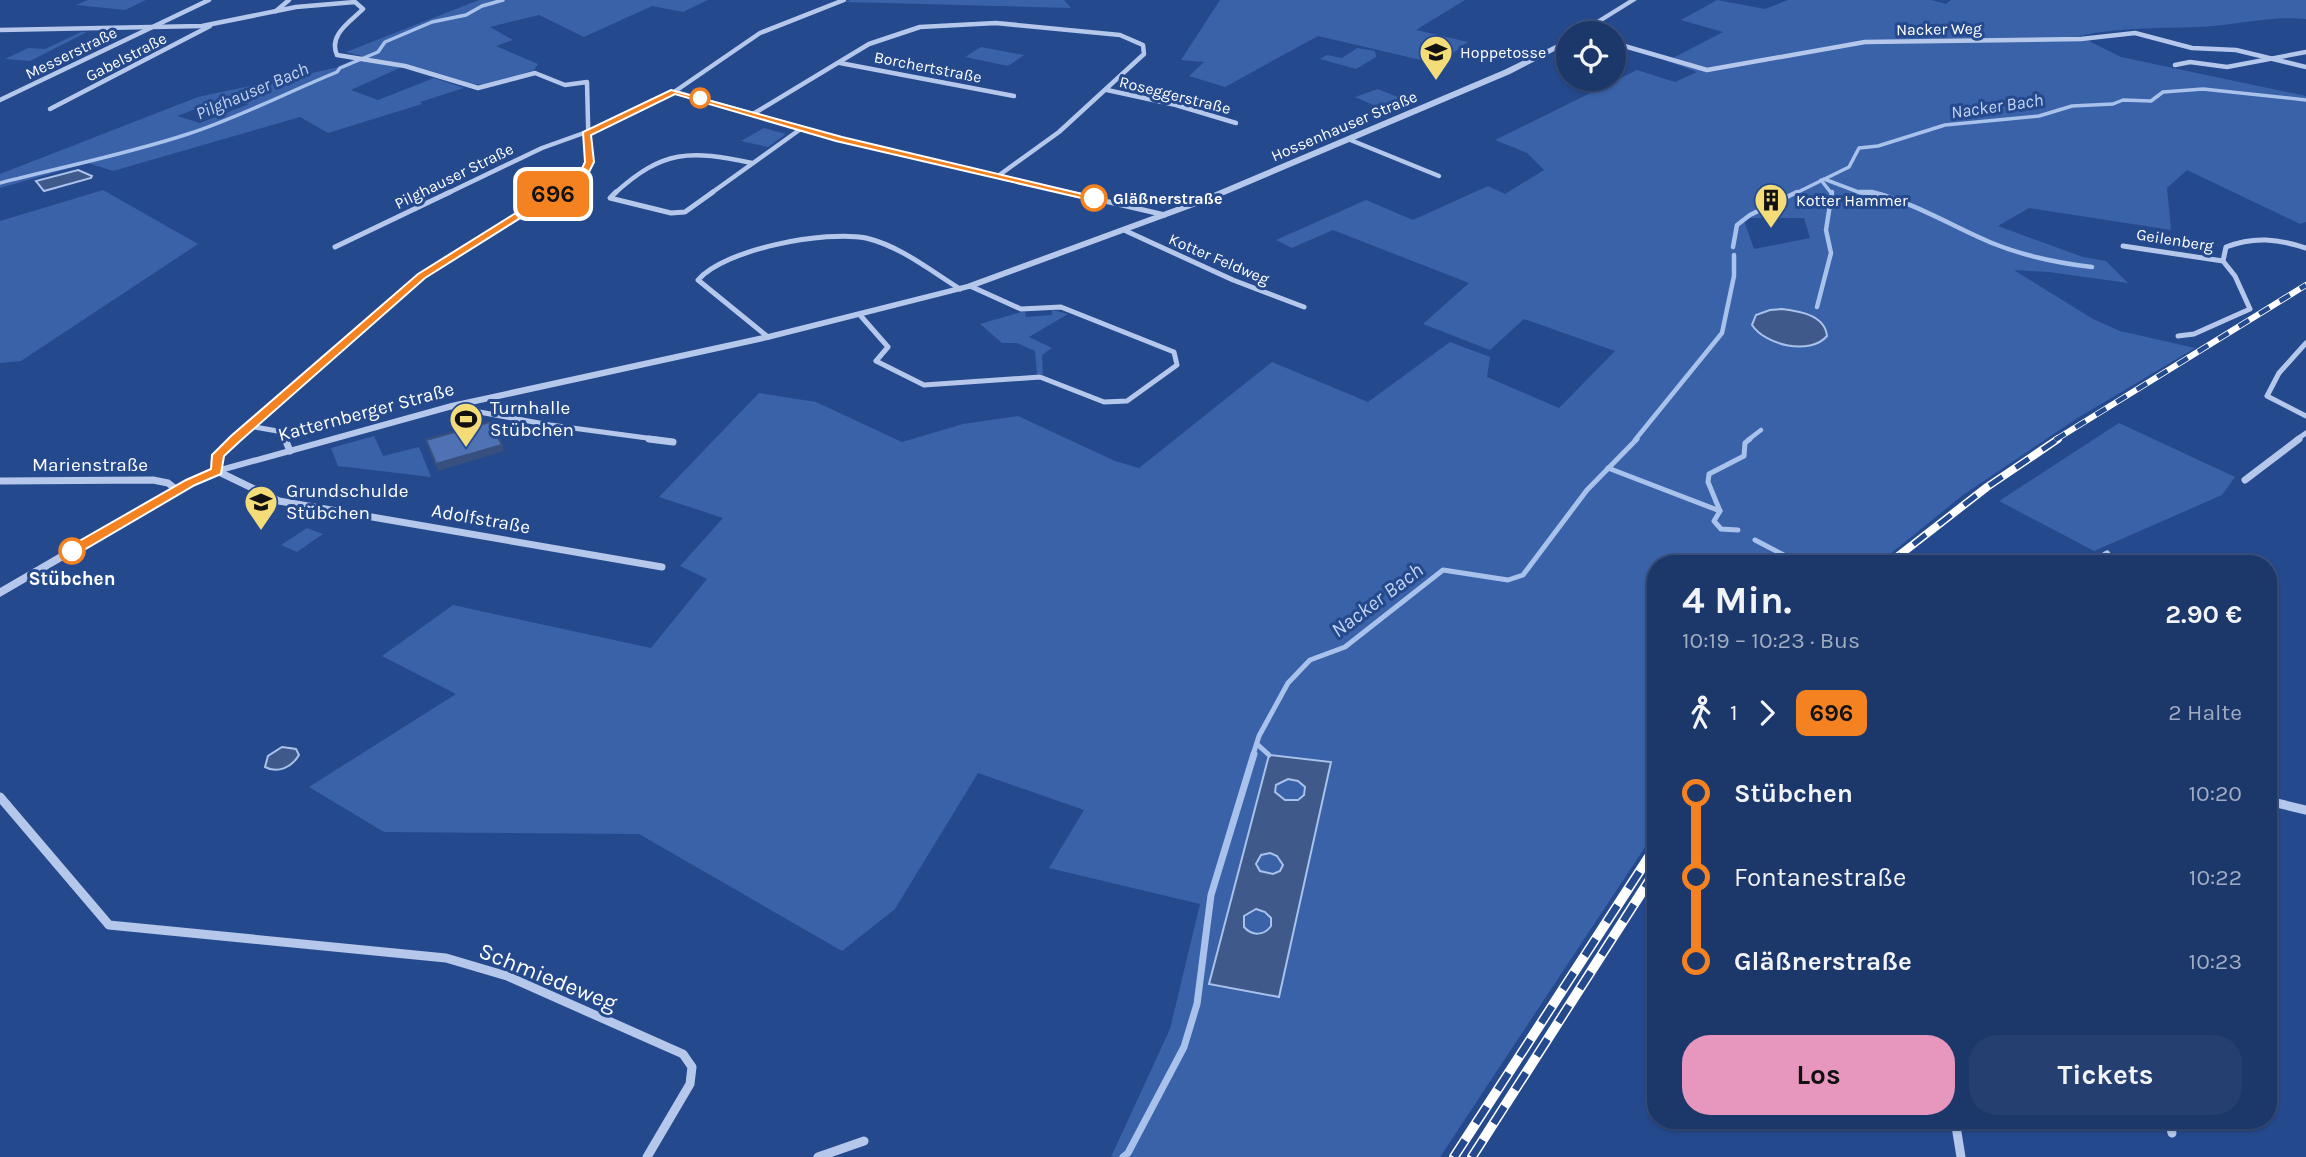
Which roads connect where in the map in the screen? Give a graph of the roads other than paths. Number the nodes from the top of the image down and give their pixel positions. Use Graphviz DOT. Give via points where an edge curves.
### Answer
graph roads {
  1 [pos="209,0"];
  2 [pos="289,0"];
  3 [pos="844,0"];
  4 [pos="1633,0"];
  5 [pos="276,11"];
  6 [pos="1599,21"];
  7 [pos="210,25"];
  8 [pos="153,27"];
  9 [pos="0,30"];
  10 [pos="1626,46"];
  11 [pos="1556,47"];
  12 [pos="2306,52"];
  13 [pos="2269,58"];
  14 [pos="839,62"];
  15 [pos="2175,65"];
  16 [pos="2306,67"];
  17 [pos="1107,90"];
  18 [pos="674,92"];
  19 [pos="1014,96"];
  20 [pos="0,100"];
  21 [pos="50,109"];
  22 [pos="753,114"];
  23 [pos="1236,123"];
  24 [pos="802,128"];
  25 [pos="587,134"];
  26 [pos="1348,139"];
  27 [pos="752,163"];
  28 [pos="998,176"];
  29 [pos="1440,176"];
  30 [pos="1166,215"];
  31 [pos="1126,231"];
  32 [pos="2123,246"];
  33 [pos="335,247"];
  34 [pos="2306,248"];
  35 [pos="2223,261"];
  36 [pos="965,287"];
  37 [pos="1304,307"];
  38 [pos="860,315"];
  39 [pos="2178,336"];
  40 [pos="768,337"];
  41 [pos="2306,343"];
  42 [pos="451,407"];
  43 [pos="2306,416"];
  44 [pos="249,426"];
  45 [pos="2306,433"];
  46 [pos="673,442"];
  47 [pos="290,451"];
  48 [pos="217,471"];
  49 [pos="2245,480"];
  50 [pos="0,481"];
  51 [pos="177,490"];
  52 [pos="662,568"];
  53 [pos="0,593"];
  54 [pos="0,797"];
  55 [pos="2277,803"];
  56 [pos="2306,810"];
  57 [pos="1956,1129"];
  58 [pos="2171,1129"];
  59 [pos="2172,1133"];
  60 [pos="864,1141"];
  61 [pos="647,1157"];
  62 [pos="818,1157"];
  63 [pos="1961,1157"];
  1 -- 8 [label="street, Messerstraße"];
  2 -- 5 [label="street"];
  3 -- 18 [label="street, Pilghauser Straße" via="760,33"];
  4 -- 6 [label="street"];
  5 -- 7 [label="street"];
  5 -- 25 [label="street" via="355,2 363,9 337,34 337,55 405,66 473,88 535,73 565,85 587,82"];
  7 -- 8 [label="street"];
  7 -- 21 [label="street, Gabelstraße"];
  8 -- 9 [label="street"];
  8 -- 20 [label="street, Messerstraße"];
  10 -- 13 [label="street, Nacker Weg" via="1707,70 1865,42 2062,39 2135,33 2195,49 2236,50"];
  11 -- 26 [label="street, Hossenhauser Straße"];
  12 -- 13 [label="street, Nacker Weg"];
  13 -- 15 [label="street" via="2227,67 2190,62"];
  13 -- 16 [label="street, Nacker Weg"];
  14 -- 17 [label="street" via="890,35 953,24 996,23 1112,34 1140,43 1144,54"];
  14 -- 19 [label="street, Borchertstraße"];
  14 -- 22 [label="street"];
  17 -- 23 [label="street, Roseggerstraße"];
  17 -- 28 [label="street"];
  18 -- 22 [label="street"];
  18 -- 25 [label="street, Pilghauser Straße"];
  22 -- 24 [label="street"];
  24 -- 27 [label="street"];
  24 -- 28 [label="street"];
  25 -- 33 [label="street, Pilghauser Straße" via="542,148"];
  25 -- 44 [label="street" via="589,162 584,174 421,276"];
  26 -- 29 [label="street"];
  26 -- 30 [label="street, Hossenhauser Straße"];
  27 -- 27 [label="street" via="681,214 610,198 652,164 670,156 706,155"];
  28 -- 30 [label="street"];
  30 -- 31 [label="street, Katternberger Straße"];
  31 -- 36 [label="street, Katternberger Straße"];
  31 -- 37 [label="street, Kotter Feldweg"];
  32 -- 35 [label="street, Geilenberg"];
  34 -- 35 [label="street, Geilenberg" via="2252,239 2226,247"];
  35 -- 39 [label="street, Geilenberg" via="2250,309 2194,334"];
  36 -- 38 [label="street, Katternberger Straße"];
  36 -- 38 [label="street" via="1021,309 1061,307 1174,352 1177,365 1127,401 1104,402 1040,377 924,385 876,361 888,347"];
  36 -- 40 [label="street" via="897,250 863,238 831,237 788,244 720,261 700,275 698,280"];
  38 -- 40 [label="street, Katternberger Straße"];
  40 -- 42 [label="street, Katternberger Straße"];
  41 -- 43 [label="street" via="2279,373 2267,396"];
  42 -- 46 [label="street"];
  42 -- 47 [label="street, Katternberger Straße"];
  44 -- 47 [label="street" via="282,432"];
  44 -- 48 [label="street" via="218,455"];
  45 -- 49 [label="street"];
  47 -- 48 [label="street, Katternberger Straße"];
  48 -- 51 [label="street, Katternberger Straße"];
  48 -- 52 [label="street, Adolfstraße" via="279,501"];
  50 -- 51 [label="street, Marienstraße" via="153,480"];
  51 -- 53 [label="street, Katternberger Straße"];
  54 -- 61 [label="street, Schmiedeweg" via="109,925 446,958 508,976 675,1049 692,1067 690,1084"];
  55 -- 56 [label="street"];
  57 -- 63 [label="street"];
  58 -- 59 [label="street"];
  60 -- 62 [label="street"];
}
